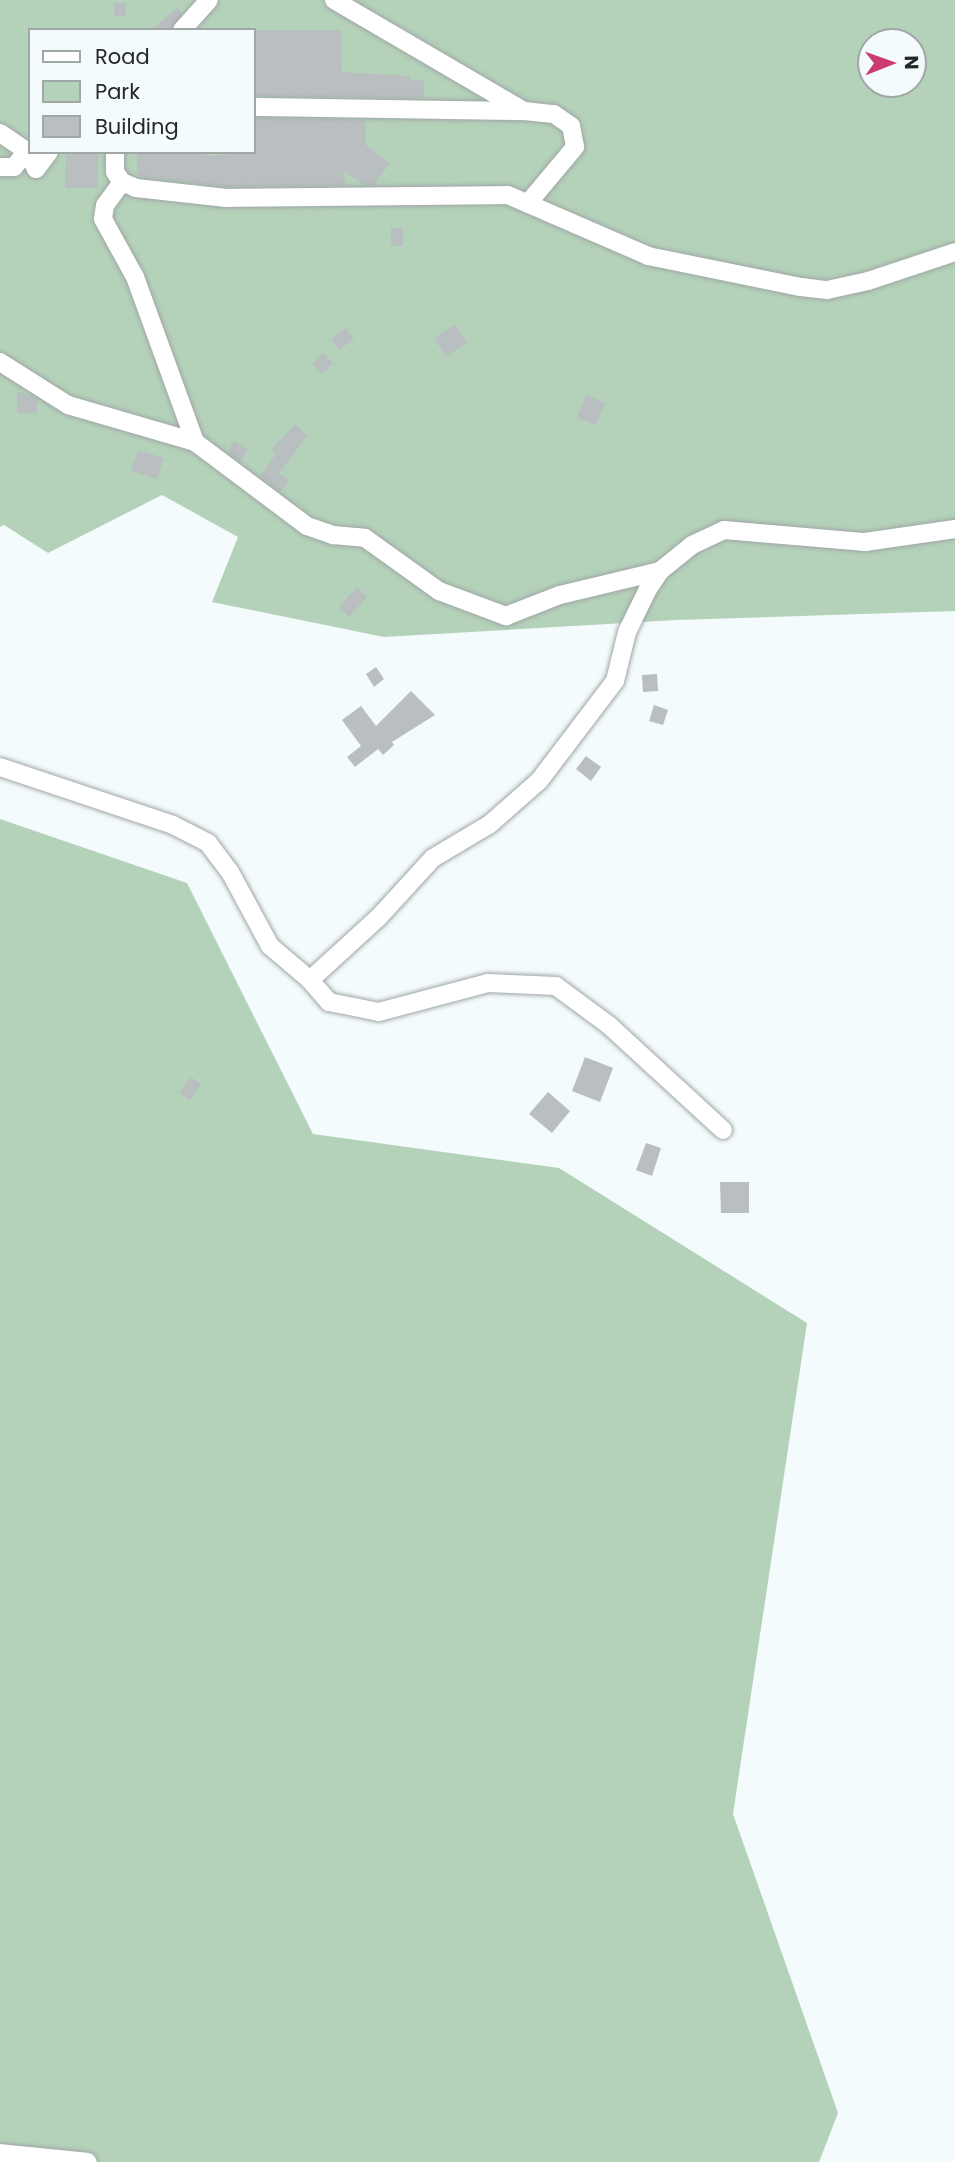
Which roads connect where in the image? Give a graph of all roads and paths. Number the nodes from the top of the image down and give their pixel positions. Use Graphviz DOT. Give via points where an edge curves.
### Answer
graph roads {
  1 [pos="209,0"];
  2 [pos="334,0"];
  3 [pos="184,28"];
  4 [pos="256,107"];
  5 [pos="524,111"];
  6 [pos="0,133"];
  7 [pos="27,152"];
  8 [pos="28,154"];
  9 [pos="47,154"];
  10 [pos="115,154"];
  11 [pos="0,167"];
  12 [pos="121,182"];
  13 [pos="529,202"];
  14 [pos="955,252"];
  15 [pos="0,362"];
  16 [pos="194,442"];
  17 [pos="955,529"];
  18 [pos="660,571"];
  19 [pos="0,767"];
  20 [pos="310,980"];
  21 [pos="723,1130"];
  22 [pos="0,2153"];
  23 [pos="88,2162"];
  1 -- 3 [label="street"];
  2 -- 5 [label="street"];
  4 -- 5 [label="street"];
  5 -- 13 [label="street" via="554,114 571,126 575,137 568,158"];
  6 -- 7 [label="street"];
  7 -- 11 [label="street" via="13,167"];
  8 -- 9 [label="street" via="36,169"];
  10 -- 12 [label="street" via="115,172"];
  12 -- 13 [label="street" via="136,188 226,198 508,195"];
  12 -- 16 [label="street" via="105,205 103,219 135,277"];
  13 -- 14 [label="street" via="649,256 802,288 827,290 868,281"];
  15 -- 16 [label="street" via="68,405"];
  16 -- 18 [label="street" via="307,526 333,536 365,538 439,591 506,617 560,595"];
  17 -- 18 [label="street" via="865,542 724,530 692,545"];
  18 -- 20 [label="street" via="628,632 615,681 539,782 491,824 433,858 378,918"];
  19 -- 20 [label="street" via="173,825 208,843 230,872 270,946"];
  20 -- 21 [label="street" via="329,1002 379,1012 488,983 556,986 610,1026"];
  22 -- 23 [label="street"];
}
